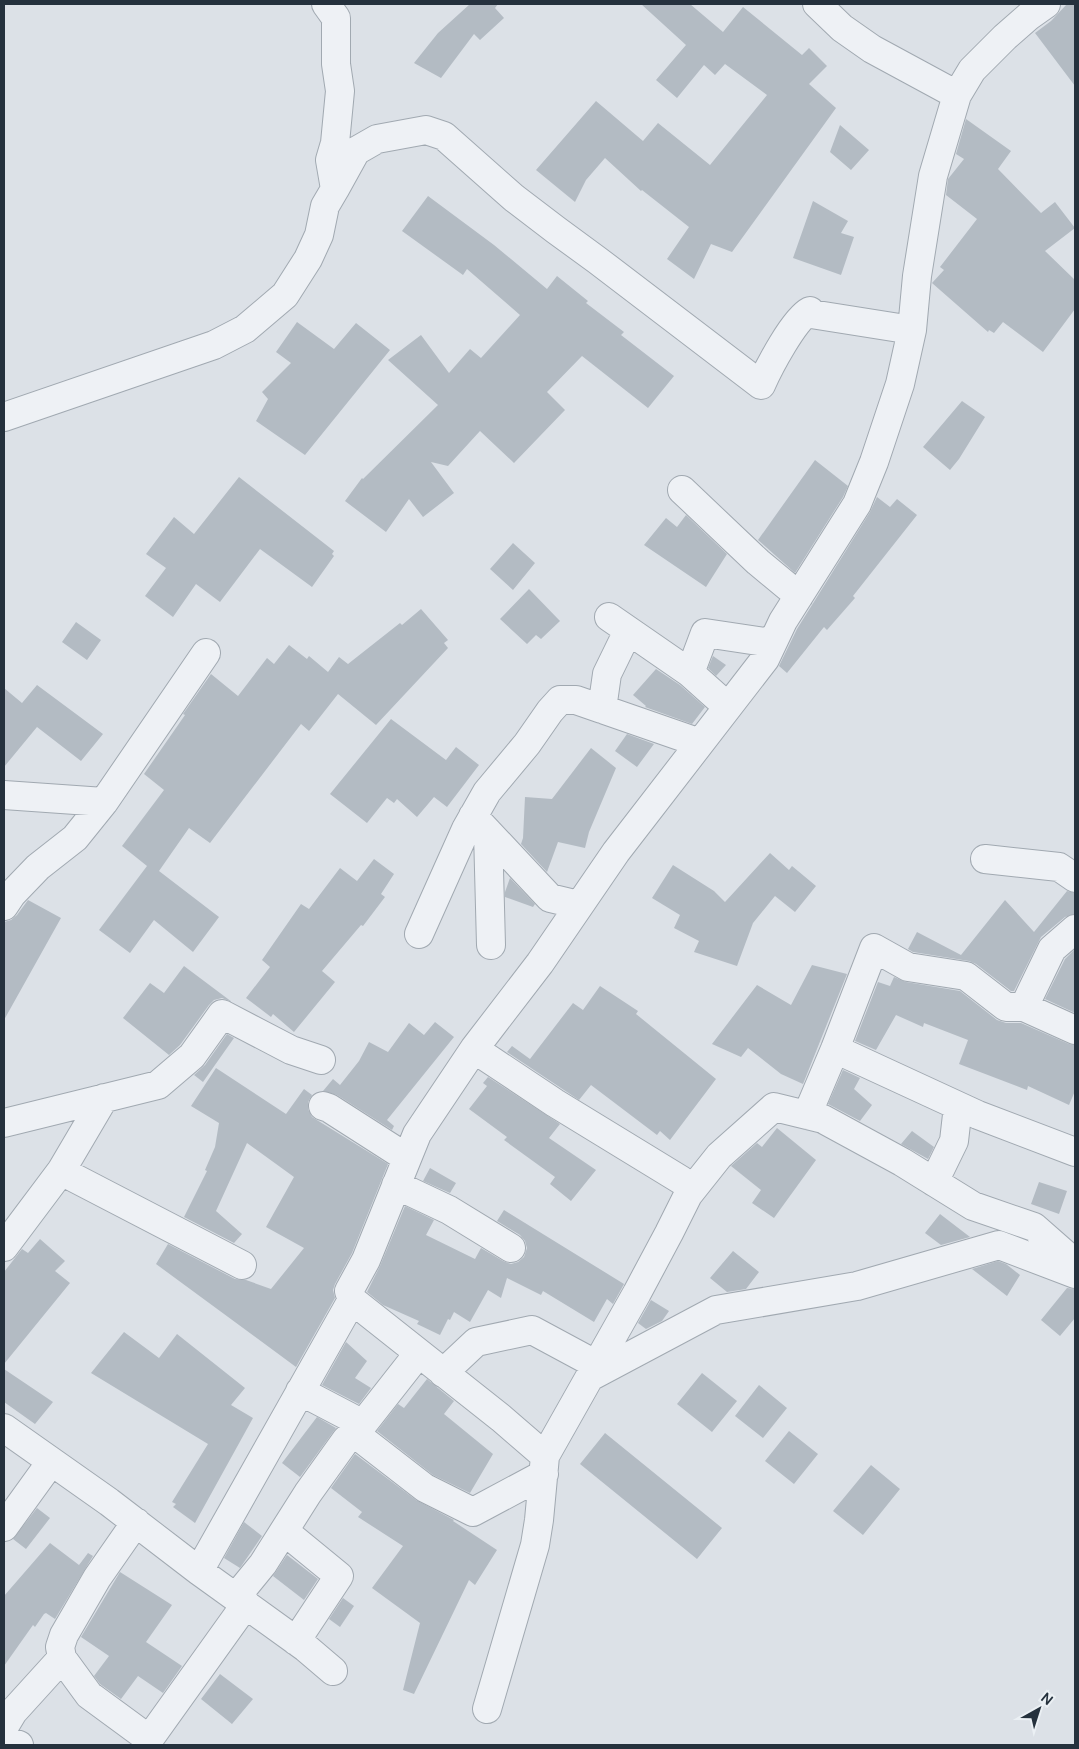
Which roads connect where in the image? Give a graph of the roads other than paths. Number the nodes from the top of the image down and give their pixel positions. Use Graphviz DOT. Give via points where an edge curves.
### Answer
graph roads {
  1 [pos="326,4"];
  2 [pos="817,4"];
  3 [pos="1046,4"];
  4 [pos="958,95"];
  5 [pos="335,189"];
  6 [pos="912,330"];
  7 [pos="4,417"];
  8 [pos="682,490"];
  9 [pos="798,596"];
  10 [pos="772,643"];
  11 [pos="206,653"];
  12 [pos="690,673"];
  13 [pos="728,707"];
  14 [pos="602,709"];
  15 [pos="700,743"];
  16 [pos="4,795"];
  17 [pos="104,802"];
  18 [pos="481,824"];
  19 [pos="985,859"];
  20 [pos="1075,878"];
  21 [pos="579,905"];
  22 [pos="4,906"];
  23 [pos="1075,929"];
  24 [pos="419,934"];
  25 [pos="491,946"];
  26 [pos="1024,1007"];
  27 [pos="1075,1030"];
  28 [pos="474,1049"];
  29 [pos="835,1049"];
  30 [pos="321,1060"];
  31 [pos="104,1098"];
  32 [pos="323,1106"];
  33 [pos="958,1106"];
  34 [pos="807,1114"];
  35 [pos="4,1123"];
  36 [pos="1075,1152"];
  37 [pos="407,1158"];
  38 [pos="61,1171"];
  39 [pos="934,1182"];
  40 [pos="396,1185"];
  41 [pos="688,1194"];
  42 [pos="4,1247"];
  43 [pos="511,1248"];
  44 [pos="1075,1263"];
  45 [pos="242,1265"];
  46 [pos="1075,1274"];
  47 [pos="352,1300"];
  48 [pos="418,1354"];
  49 [pos="593,1371"];
  50 [pos="444,1373"];
  51 [pos="300,1391"];
  52 [pos="4,1428"];
  53 [pos="358,1429"];
  54 [pos="51,1462"];
  55 [pos="544,1465"];
  56 [pos="136,1522"];
  57 [pos="4,1527"];
  58 [pos="284,1531"];
  59 [pos="199,1571"];
  60 [pos="241,1601"];
  61 [pos="296,1641"];
  62 [pos="62,1658"];
  63 [pos="333,1672"];
  64 [pos="487,1709"];
  65 [pos="4,1727"];
  66 [pos="4,1740"];
  67 [pos="147,1742"];
  68 [pos="19,1745"];
  1 -- 5 [label="street" via="336,18 336,64 340,91 336,143 330,160"];
  2 -- 4 [label="street" via="842,28 872,49"];
  3 -- 4 [label="street" via="1028,16 972,70"];
  4 -- 6 [label="street" via="933,176"];
  5 -- 6 [label="street" via="356,151 377,139 426,130 444,136 514,198 761,385 791,331 810,312"];
  5 -- 7 [label="street" via="325,206 319,236 308,259 284,295 245,329 214,345"];
  6 -- 9 [label="street" via="900,384 857,504"];
  8 -- 9 [label="street"];
  9 -- 10 [label="street"];
  10 -- 12 [label="street" via="705,633"];
  10 -- 13 [label="street" via="765,659"];
  11 -- 17 [label="street"];
  12 -- 13 [label="street"];
  12 -- 14 [label="street" via="618,624"];
  13 -- 15 [label="street"];
  14 -- 15 [label="street"];
  14 -- 18 [label="street" via="576,700 560,700 487,792"];
  15 -- 21 [label="street"];
  16 -- 17 [label="street"];
  17 -- 22 [label="street" via="75,838 38,867"];
  18 -- 21 [label="street" via="550,898"];
  18 -- 24 [label="street"];
  18 -- 25 [label="street"];
  19 -- 20 [label="street" via="1059,867"];
  21 -- 28 [label="street" via="540,963"];
  23 -- 26 [label="street" via="1052,949"];
  26 -- 27 [label="street"];
  26 -- 29 [label="street" via="1006,1007 966,976 908,967 874,948"];
  28 -- 37 [label="street" via="416,1134"];
  28 -- 41 [label="street" via="681,1180 687,1186"];
  29 -- 33 [label="street"];
  29 -- 34 [label="street"];
  30 -- 31 [label="street" via="291,1050 222,1014 192,1056 158,1085"];
  31 -- 35 [label="street"];
  31 -- 38 [label="street"];
  32 -- 37 [label="street"];
  33 -- 36 [label="street"];
  33 -- 39 [label="street" via="954,1141"];
  34 -- 39 [label="street" via="823,1119"];
  34 -- 41 [label="street" via="774,1107 718,1156"];
  37 -- 40 [label="street"];
  38 -- 42 [label="street"];
  38 -- 45 [label="street"];
  39 -- 44 [label="street" via="973,1206 1034,1227"];
  40 -- 43 [label="street" via="449,1210"];
  40 -- 47 [label="street" via="366,1260 349,1291"];
  41 -- 49 [label="street"];
  46 -- 49 [label="street" via="999,1245 857,1286 716,1310"];
  47 -- 48 [label="street"];
  47 -- 51 [label="street"];
  48 -- 50 [label="street"];
  48 -- 53 [label="street"];
  49 -- 50 [label="street" via="532,1330 476,1342"];
  49 -- 55 [label="street"];
  50 -- 55 [label="street" via="501,1418"];
  51 -- 53 [label="street"];
  51 -- 59 [label="street"];
  52 -- 54 [label="street"];
  53 -- 55 [label="street" via="424,1488 473,1512"];
  53 -- 58 [label="street" via="346,1440"];
  54 -- 56 [label="street"];
  54 -- 57 [label="street"];
  55 -- 64 [label="street" via="535,1545"];
  56 -- 59 [label="street"];
  56 -- 62 [label="street" via="97,1578 64,1635 60,1647"];
  58 -- 60 [label="street"];
  58 -- 61 [label="street" via="339,1576"];
  59 -- 60 [label="street"];
  60 -- 61 [label="street"];
  60 -- 67 [label="street"];
  61 -- 63 [label="street"];
  62 -- 65 [label="street" via="13,1712"];
  62 -- 67 [label="street" via="89,1695"];
  66 -- 68 [label="street"];
}
